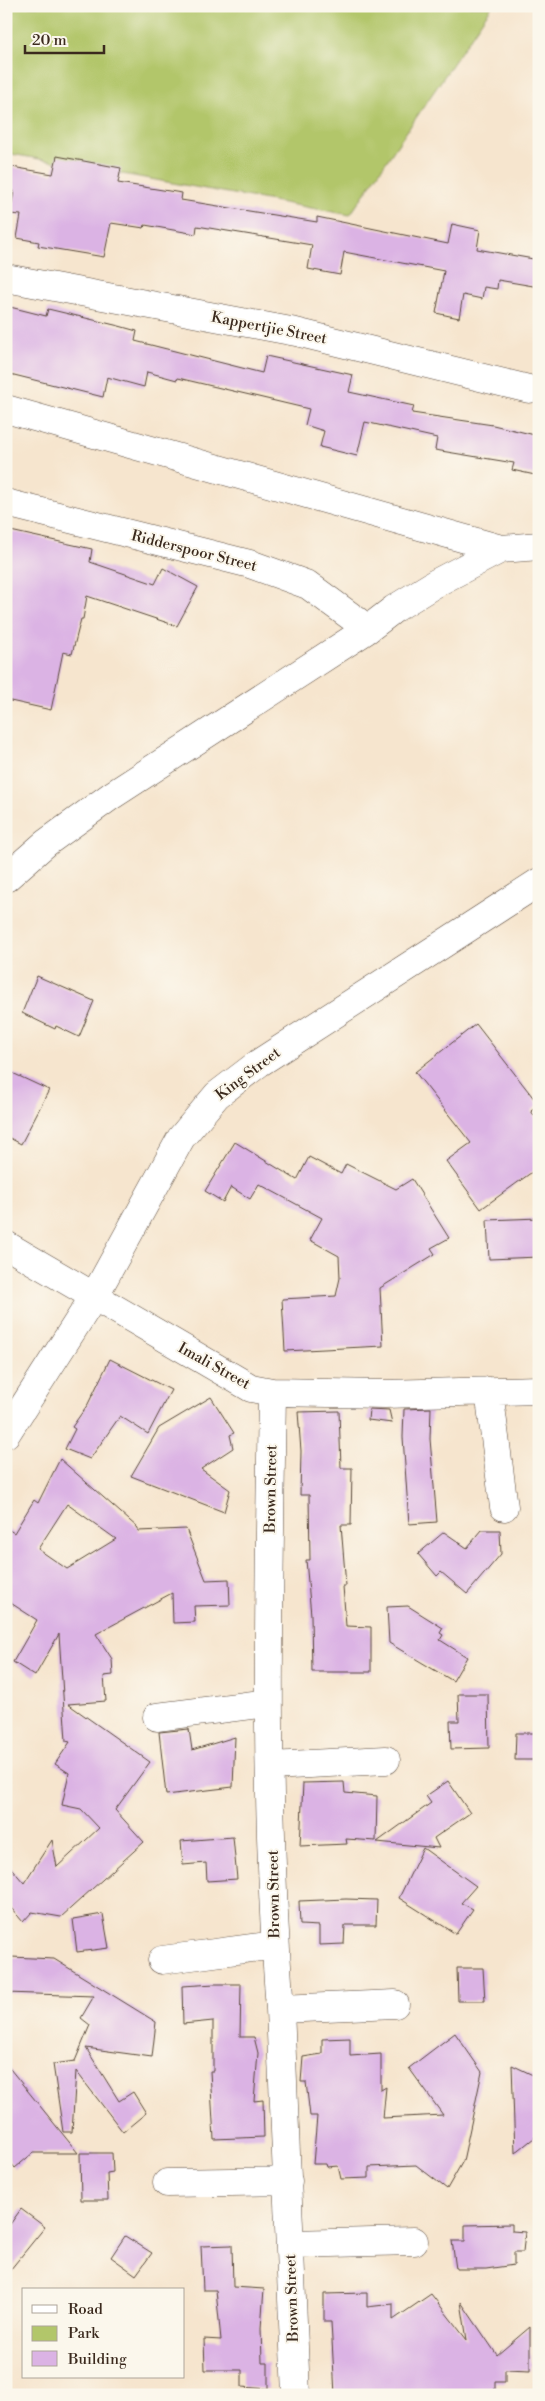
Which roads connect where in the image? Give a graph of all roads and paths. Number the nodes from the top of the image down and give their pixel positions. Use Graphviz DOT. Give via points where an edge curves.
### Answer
graph roads {
  1 [pos="6,278"];
  2 [pos="529,389"];
  3 [pos="6,409"];
  4 [pos="6,503"];
  5 [pos="539,546"];
  6 [pos="501,549"];
  7 [pos="368,629"];
  8 [pos="6,878"];
  9 [pos="539,882"];
  10 [pos="6,1245"];
  11 [pos="95,1296"];
  12 [pos="539,1390"];
  13 [pos="489,1391"];
  14 [pos="272,1392"];
  15 [pos="6,1434"];
  16 [pos="504,1507"];
  17 [pos="268,1703"];
  18 [pos="157,1718"];
  19 [pos="386,1760"];
  20 [pos="271,1766"];
  21 [pos="275,1945"];
  22 [pos="162,1960"];
  23 [pos="395,2004"];
  24 [pos="280,2009"];
  25 [pos="288,2180"];
  26 [pos="167,2184"];
  27 [pos="414,2241"];
  28 [pos="290,2244"];
  29 [pos="296,2395"];
  1 -- 2 [label="street, Kappertjie Street" via="296,332"];
  3 -- 6 [label="street"];
  4 -- 7 [label="street, Ridderspoor Street" via="250,564 286,576 308,585"];
  5 -- 6 [label="street"];
  6 -- 7 [label="street" via="428,588"];
  7 -- 8 [label="street" via="111,796 46,842"];
  9 -- 11 [label="street, King Street" via="259,1063 217,1095 181,1138"];
  10 -- 11 [label="street, Imali Street"];
  11 -- 14 [label="street, Imali Street" via="231,1377 252,1388"];
  11 -- 15 [label="street, King Street"];
  12 -- 13 [label="street, Imali Street"];
  13 -- 14 [label="street, Imali Street" via="385,1394"];
  13 -- 16 [label="street"];
  14 -- 17 [label="street, Brown Street"];
  17 -- 18 [label="street"];
  17 -- 20 [label="street, Brown Street"];
  19 -- 20 [label="street"];
  20 -- 21 [label="street, Brown Street"];
  21 -- 22 [label="street"];
  21 -- 24 [label="street, Brown Street"];
  23 -- 24 [label="street"];
  24 -- 25 [label="street, Brown Street"];
  25 -- 26 [label="street"];
  25 -- 28 [label="street, Brown Street"];
  27 -- 28 [label="street"];
  28 -- 29 [label="street, Brown Street"];
}
